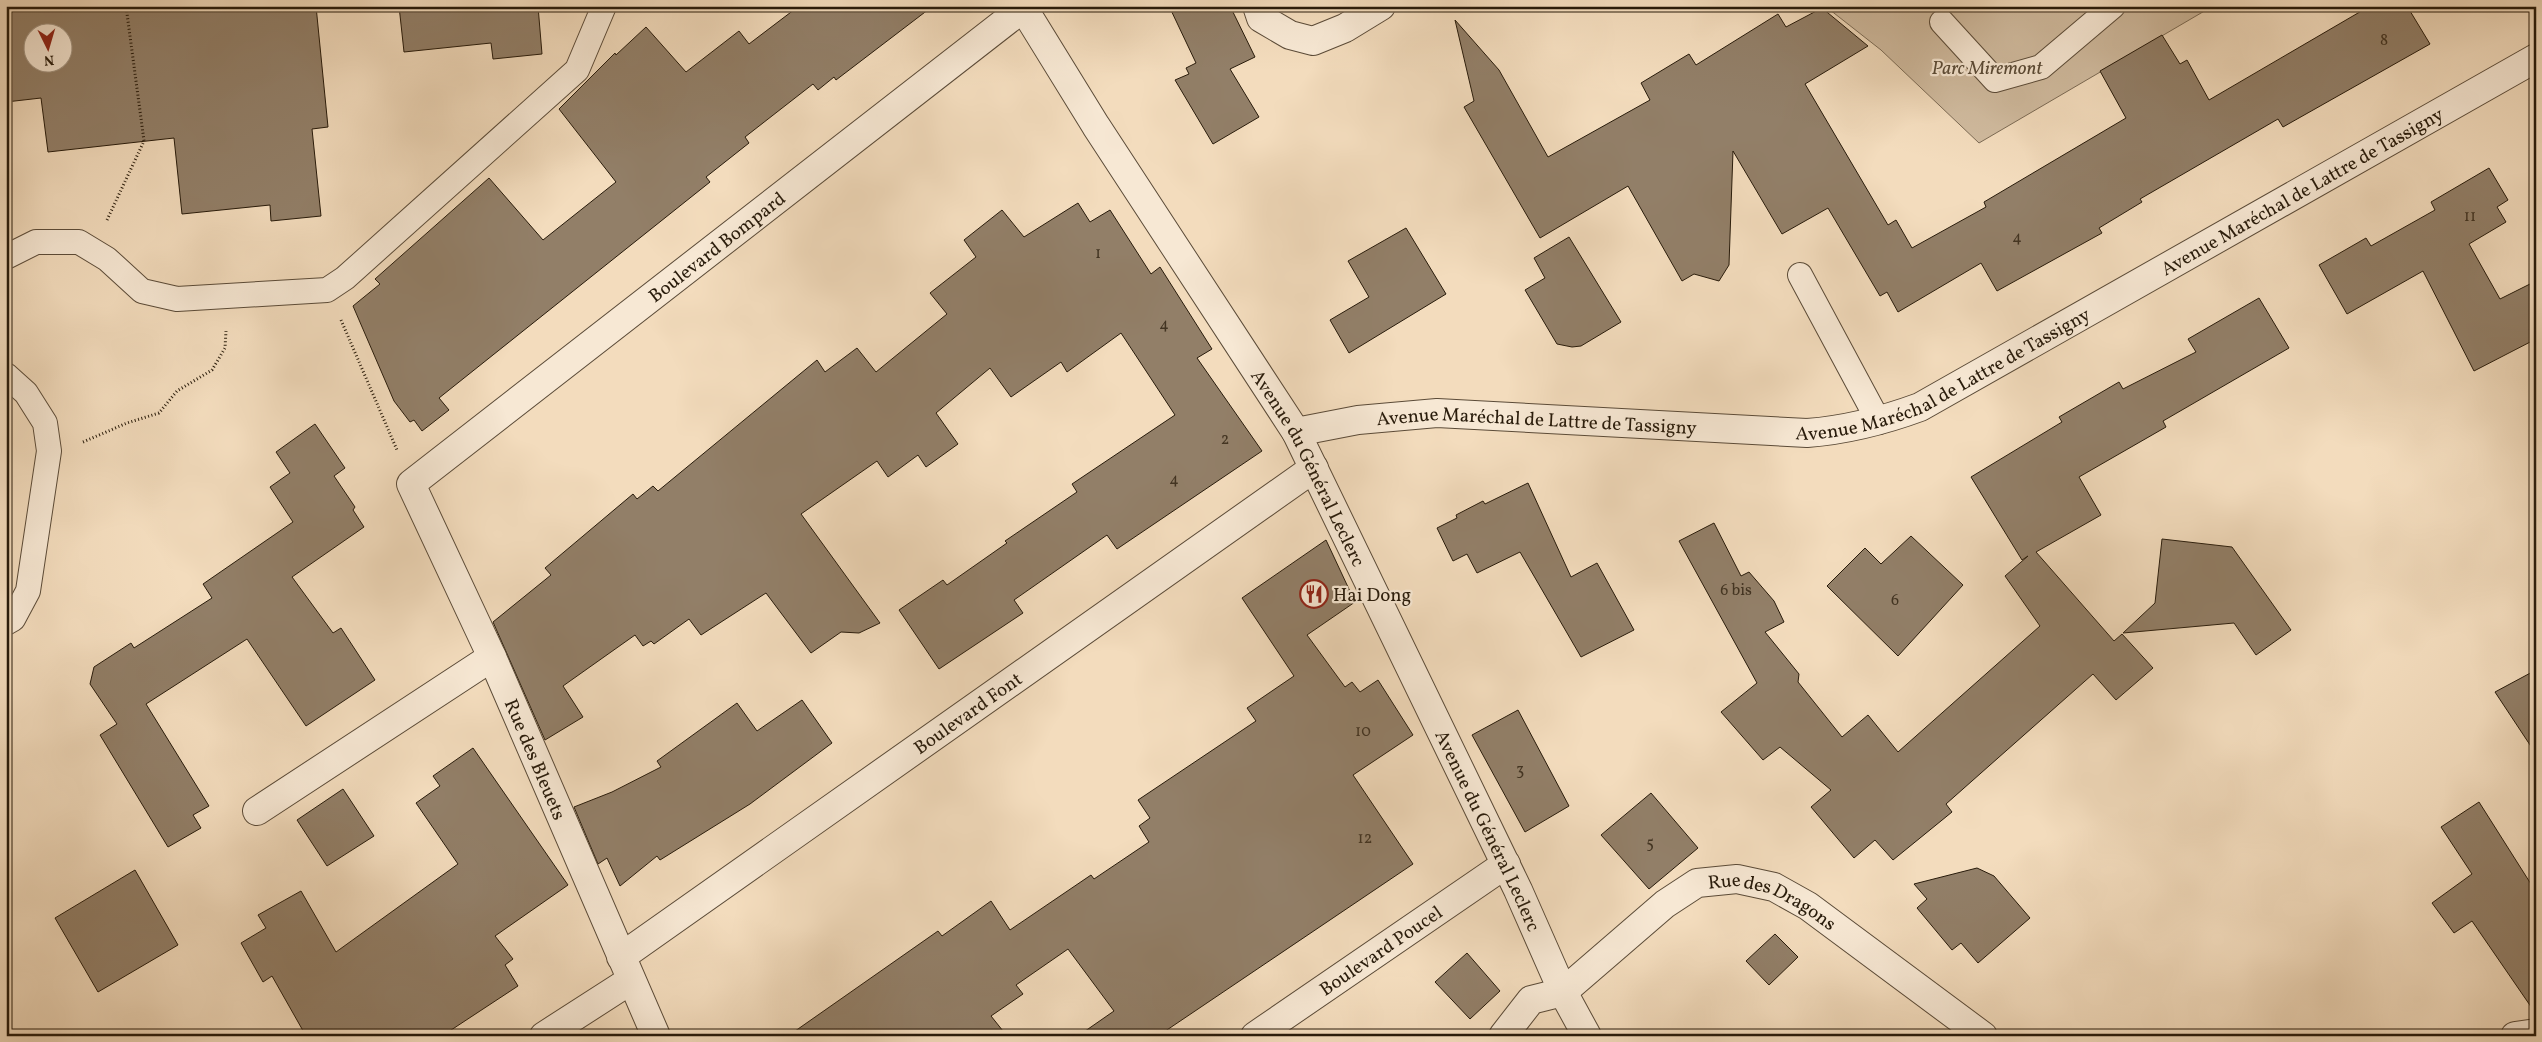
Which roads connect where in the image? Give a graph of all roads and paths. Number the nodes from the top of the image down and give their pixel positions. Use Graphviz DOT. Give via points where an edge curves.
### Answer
graph roads {
  1 [pos="126,6"];
  2 [pos="604,6"];
  3 [pos="1257,6"];
  4 [pos="1382,6"];
  5 [pos="2113,6"];
  6 [pos="1022,7"];
  7 [pos="1942,22"];
  8 [pos="2532,69"];
  9 [pos="93,250"];
  10 [pos="6,257"];
  11 [pos="1800,275"];
  12 [pos="328,290"];
  13 [pos="227,296"];
  14 [pos="6,374"];
  15 [pos="1879,422"];
  16 [pos="1296,432"];
  17 [pos="48,451"];
  18 [pos="1314,468"];
  19 [pos="411,484"];
  20 [pos="6,624"];
  21 [pos="492,657"];
  22 [pos="257,811"];
  23 [pos="1506,864"];
  24 [pos="626,968"];
  25 [pos="1563,992"];
  26 [pos="2536,1033"];
  27 [pos="544,1036"];
  28 [pos="656,1036"];
  29 [pos="1255,1036"];
  30 [pos="1503,1036"];
  31 [pos="1587,1036"];
  32 [pos="1983,1036"];
  33 [pos="2515,1036"];
  1 -- 9 [label="path" via="144,142"];
  2 -- 12 [label="lane" via="577,70 353,272"];
  3 -- 4 [label="street" via="1261,18 1290,35 1313,41 1345,28"];
  5 -- 7 [label="lane" via="2041,67 1995,80"];
  6 -- 16 [label="street, Avenue du Général Leclerc"];
  6 -- 19 [label="street, Boulevard Bompard"];
  8 -- 15 [label="street, Avenue Maréchal de Lattre de Tassigny" via="1920,407"];
  9 -- 10 [label="lane" via="79,242 36,242"];
  9 -- 13 [label="lane" via="108,258 142,291 177,299"];
  11 -- 15 [label="lane"];
  12 -- 13 [label="lane"];
  12 -- 19 [label="path"];
  13 -- 17 [label="path" via="225,348 212,370 177,391 159,413 126,423 76,446"];
  14 -- 17 [label="lane" via="26,393 45,423"];
  15 -- 16 [label="street, Avenue Maréchal de Lattre de Tassigny" via="1807,434 1437,413 1358,420"];
  16 -- 18 [label="street, Avenue du Général Leclerc"];
  17 -- 20 [label="lane" via="28,591 13,619"];
  18 -- 23 [label="street, Avenue du Général Leclerc"];
  18 -- 24 [label="street, Boulevard Font"];
  19 -- 21 [label="street, Rue des Bleuets"];
  21 -- 22 [label="street"];
  21 -- 24 [label="street, Rue des Bleuets"];
  23 -- 25 [label="street, Avenue du Général Leclerc"];
  23 -- 29 [label="street, Boulevard Poucel"];
  24 -- 27 [label="street, Boulevard Font"];
  24 -- 28 [label="street, Rue des Bleuets"];
  25 -- 30 [label="street" via="1531,1000"];
  25 -- 31 [label="street, Avenue du Général Leclerc"];
  25 -- 32 [label="street, Rue des Dragons" via="1665,904 1697,883 1737,879 1774,887 1808,906"];
  26 -- 33 [label="street"];
}
